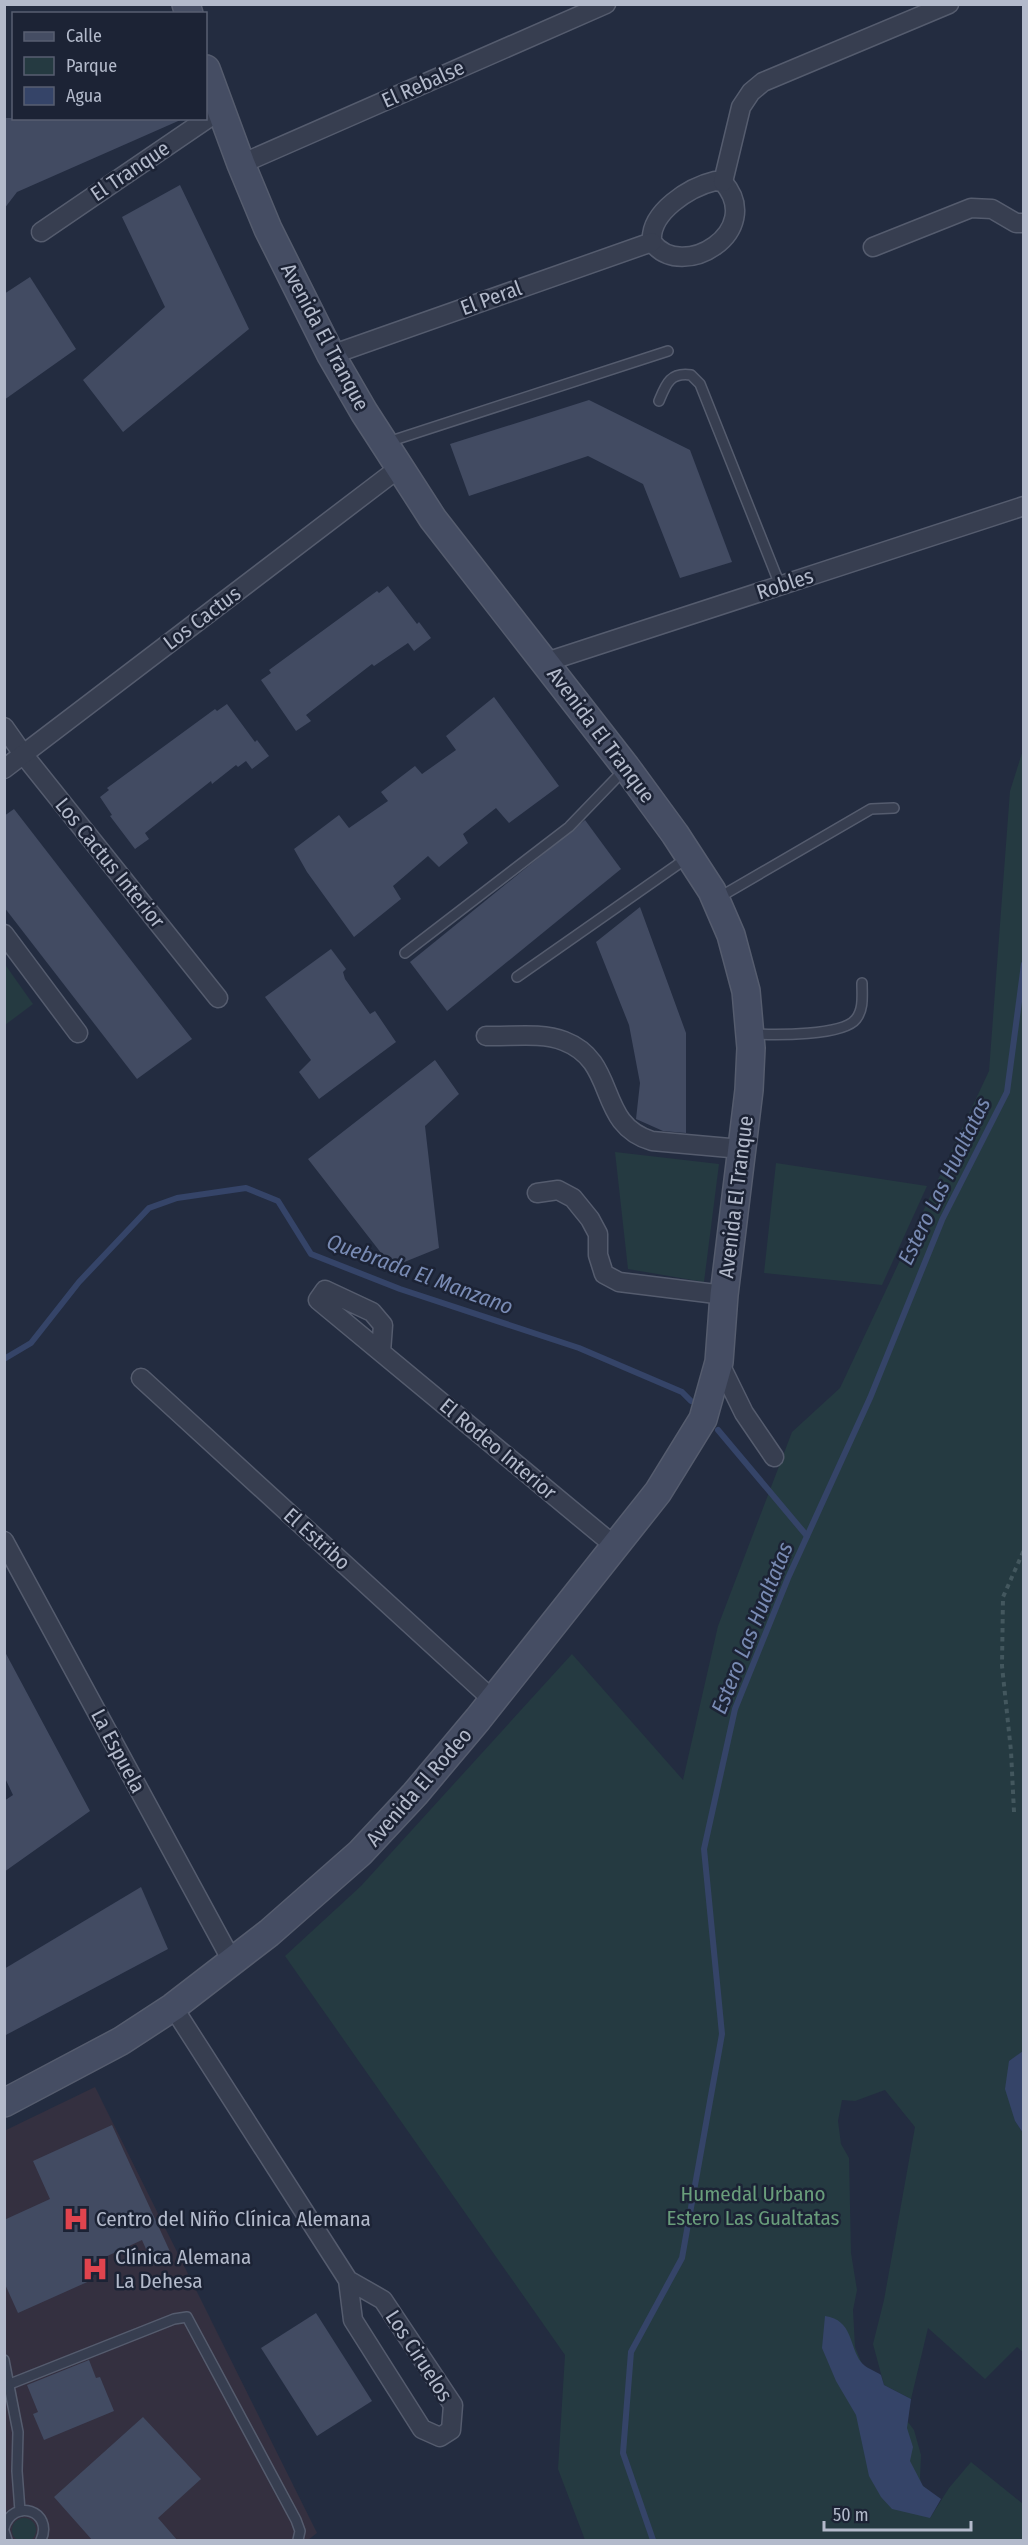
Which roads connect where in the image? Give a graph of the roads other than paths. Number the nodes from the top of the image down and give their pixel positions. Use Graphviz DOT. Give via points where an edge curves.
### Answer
graph roads {
  1 [pos="606,4"];
  2 [pos="948,4"];
  3 [pos="207,72"];
  4 [pos="220,110"];
  5 [pos="207,119"];
  6 [pos="205,120"];
  7 [pos="241,164"];
  8 [pos="723,182"];
  9 [pos="1023,223"];
  10 [pos="41,232"];
  11 [pos="651,242"];
  12 [pos="873,247"];
  13 [pos="668,351"];
  14 [pos="331,355"];
  15 [pos="659,401"];
  16 [pos="384,443"];
  17 [pos="399,468"];
  18 [pos="1023,506"];
  19 [pos="780,585"];
  20 [pos="546,662"];
  21 [pos="4,727"];
  22 [pos="24,754"];
  23 [pos="626,767"];
  24 [pos="4,768"];
  25 [pos="894,808"];
  26 [pos="690,855"];
  27 [pos="716,899"];
  28 [pos="4,934"];
  29 [pos="405,953"];
  30 [pos="517,977"];
  31 [pos="862,983"];
  32 [pos="218,998"];
  33 [pos="78,1032"];
  34 [pos="750,1034"];
  35 [pos="486,1036"];
  36 [pos="741,1149"];
  37 [pos="537,1193"];
  38 [pos="724,1295"];
  39 [pos="381,1352"];
  40 [pos="719,1362"];
  41 [pos="141,1378"];
  42 [pos="774,1457"];
  43 [pos="4,1541"];
  44 [pos="616,1547"];
  45 [pos="493,1700"];
  46 [pos="232,1961"];
  47 [pos="173,2007"];
  48 [pos="4,2103"];
  49 [pos="348,2280"];
  50 [pos="4,2360"];
  51 [pos="10,2384"];
  52 [pos="20,2511"];
  53 [pos="4,2529"];
  54 [pos="7,2541"];
  55 [pos="41,2541"];
  56 [pos="298,2541"];
  1 -- 7 [label="street, El Rebalse"];
  2 -- 8 [label="street" via="763,82 741,107"];
  3 -- 4 [label="street, Avenida El Tranque"];
  4 -- 5 [label="street, El Tranque"];
  4 -- 7 [label="street, Avenida El Tranque"];
  6 -- 10 [label="street, El Tranque"];
  7 -- 14 [label="street, Avenida El Tranque" via="273,240"];
  8 -- 11 [label="street" via="707,183 677,201 653,225"];
  8 -- 11 [label="street" via="736,213 727,235 714,248 700,254 669,255 658,251"];
  9 -- 12 [label="street" via="992,209 971,208"];
  11 -- 14 [label="street, El Peral"];
  13 -- 16 [label="lane"];
  14 -- 16 [label="street, Avenida El Tranque"];
  15 -- 19 [label="lane" via="667,381 674,376 691,375 700,384"];
  16 -- 17 [label="street, Avenida El Tranque"];
  17 -- 20 [label="street, Avenida El Tranque" via="470,568"];
  17 -- 22 [label="street, Los Cactus"];
  18 -- 19 [label="street, Robles"];
  19 -- 20 [label="street, Robles"];
  20 -- 23 [label="street, Avenida El Tranque"];
  21 -- 22 [label="street, Los Cactus Interior"];
  22 -- 24 [label="street, Los Cactus"];
  22 -- 32 [label="street, Los Cactus Interior"];
  23 -- 26 [label="street, Avenida El Tranque"];
  23 -- 29 [label="lane" via="569,827"];
  25 -- 27 [label="lane" via="872,809"];
  26 -- 27 [label="street, Avenida El Tranque"];
  26 -- 30 [label="lane"];
  27 -- 34 [label="street, Avenida El Tranque" via="740,962"];
  28 -- 33 [label="street"];
  31 -- 34 [label="lane" via="862,1007 850,1025 799,1035"];
  34 -- 36 [label="street, Avenida El Tranque" via="750,1074"];
  35 -- 36 [label="street" via="554,1038 576,1047 598,1070 618,1118 642,1138"];
  36 -- 38 [label="street, Avenida El Tranque"];
  37 -- 38 [label="street" via="558,1190 573,1198 598,1234 598,1255 604,1274 619,1282"];
  38 -- 40 [label="street, Avenida El Tranque"];
  39 -- 44 [label="street, El Rodeo Interior"];
  40 -- 42 [label="street" via="744,1413"];
  40 -- 44 [label="street, Avenida El Rodeo" via="703,1419 658,1492"];
  41 -- 45 [label="street, El Estribo"];
  43 -- 46 [label="street, La Espuela"];
  44 -- 45 [label="street, Avenida El Rodeo"];
  45 -- 46 [label="street, Avenida El Rodeo" via="360,1853"];
  46 -- 47 [label="street, Avenida El Rodeo"];
  47 -- 48 [label="street, Avenida El Rodeo" via="121,2042"];
  47 -- 49 [label="street, Los Ciruelos"];
  49 -- 49 [label="street, Los Ciruelos" via="353,2320 422,2429 440,2437 451,2430 453,2405 383,2300"];
  50 -- 51 [label="lane"];
  51 -- 52 [label="lane" via="18,2432"];
  51 -- 56 [label="lane" via="180,2316 187,2317 297,2520"];
  52 -- 53 [label="lane" via="9,2517"];
  52 -- 55 [label="lane" via="33,2512 42,2521"];
  53 -- 54 [label="lane"];
}
